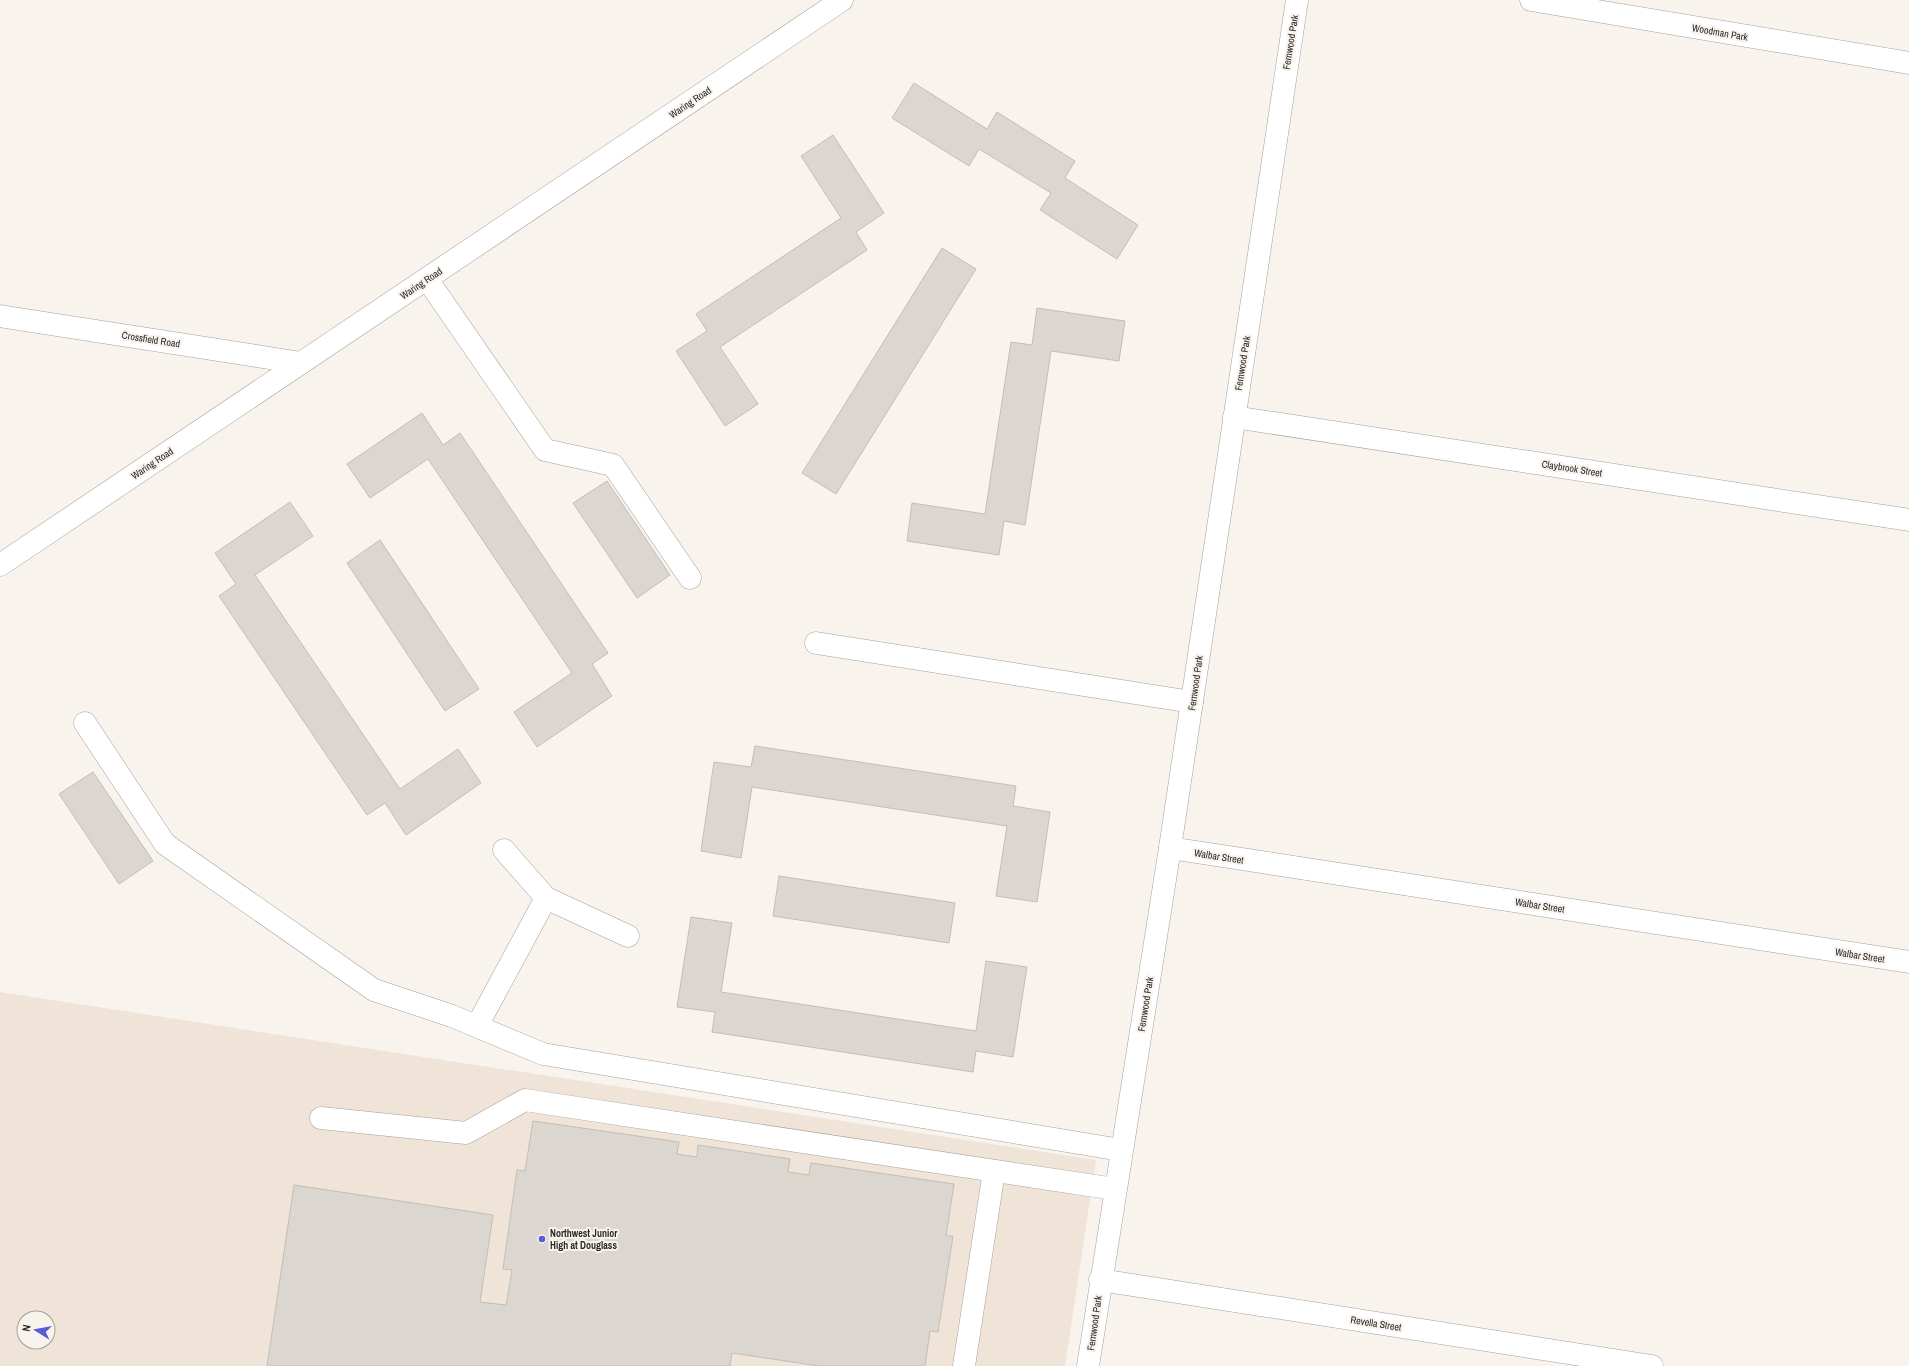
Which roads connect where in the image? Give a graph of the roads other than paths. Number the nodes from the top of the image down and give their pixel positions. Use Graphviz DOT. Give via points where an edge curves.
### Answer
graph roads {
  1 [pos="842,0"];
  2 [pos="1297,0"];
  3 [pos="1531,0"];
  4 [pos="1909,63"];
  5 [pos="427,279"];
  6 [pos="0,316"];
  7 [pos="301,362"];
  8 [pos="1234,417"];
  9 [pos="1909,520"];
  10 [pos="0,565"];
  11 [pos="690,578"];
  12 [pos="816,643"];
  13 [pos="1192,702"];
  14 [pos="85,723"];
  15 [pos="1170,848"];
  16 [pos="504,850"];
  17 [pos="546,898"];
  18 [pos="628,936"];
  19 [pos="1909,962"];
  20 [pos="477,1026"];
  21 [pos="321,1118"];
  22 [pos="1121,1150"];
  23 [pos="994,1171"];
  24 [pos="1115,1189"];
  25 [pos="1100,1280"];
  26 [pos="964,1366"];
  27 [pos="1088,1366"];
  28 [pos="1652,1366"];
  1 -- 5 [label="street, Waring Road"];
  2 -- 8 [label="street, Fernwood Park"];
  3 -- 4 [label="street, Woodman Park"];
  5 -- 7 [label="street, Waring Road"];
  5 -- 11 [label="street" via="545,450 613,465"];
  6 -- 7 [label="street, Crossfield Road"];
  7 -- 10 [label="street, Waring Road"];
  8 -- 9 [label="street, Claybrook Street"];
  8 -- 13 [label="street, Fernwood Park"];
  12 -- 13 [label="street"];
  13 -- 15 [label="street, Fernwood Park"];
  14 -- 20 [label="street" via="165,844 374,990"];
  15 -- 19 [label="street, Walbar Street"];
  15 -- 22 [label="street, Fernwood Park"];
  16 -- 17 [label="street"];
  17 -- 18 [label="street"];
  17 -- 20 [label="street"];
  20 -- 22 [label="street" via="543,1054"];
  21 -- 23 [label="street" via="466,1133 525,1100"];
  22 -- 24 [label="street, Fernwood Park"];
  23 -- 24 [label="street"];
  23 -- 26 [label="street"];
  24 -- 25 [label="street, Fernwood Park"];
  25 -- 27 [label="street, Fernwood Park"];
  25 -- 28 [label="street, Revella Street"];
}
